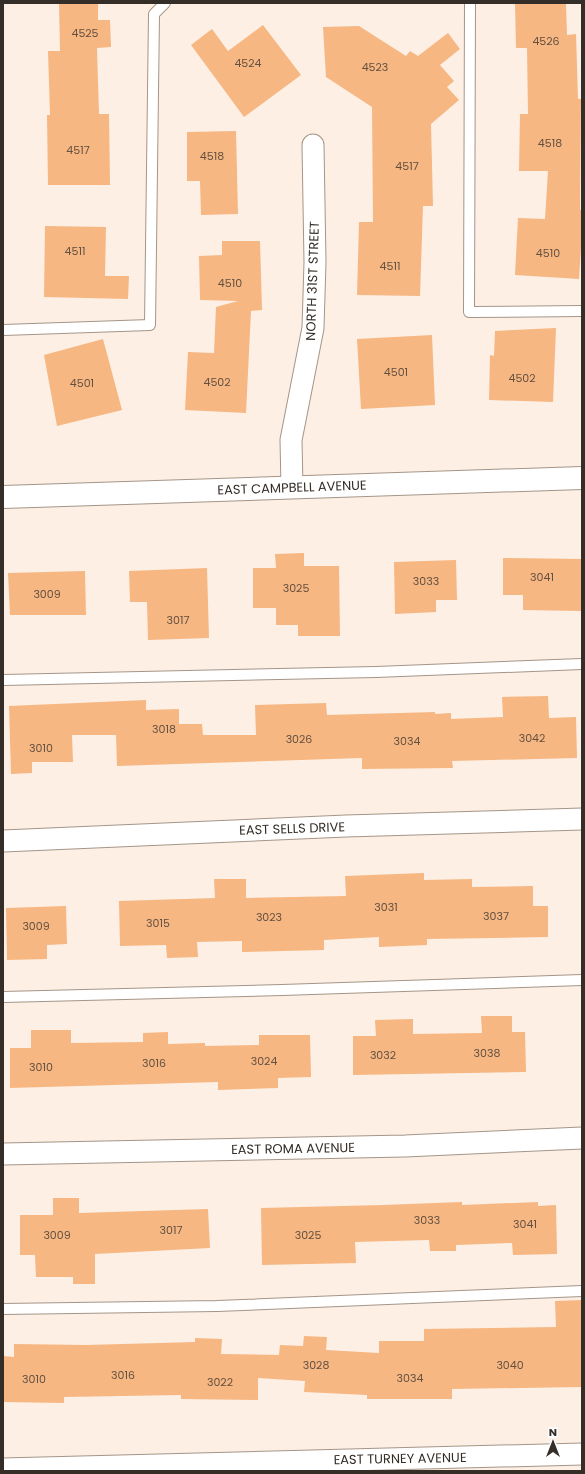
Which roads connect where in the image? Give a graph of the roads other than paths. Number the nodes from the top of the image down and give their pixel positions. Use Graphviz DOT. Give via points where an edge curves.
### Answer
graph roads {
  1 [pos="165,3"];
  2 [pos="470,3"];
  3 [pos="313,145"];
  4 [pos="582,311"];
  5 [pos="3,330"];
  6 [pos="582,478"];
  7 [pos="292,487"];
  8 [pos="3,497"];
  9 [pos="582,664"];
  10 [pos="3,680"];
  11 [pos="582,819"];
  12 [pos="3,841"];
  13 [pos="582,980"];
  14 [pos="3,997"];
  15 [pos="582,1138"];
  16 [pos="3,1154"];
  17 [pos="582,1291"];
  18 [pos="3,1309"];
  19 [pos="582,1454"];
  20 [pos="3,1469"];
  1 -- 5 [label="lane" via="154,14 150,325"];
  2 -- 4 [label="lane" via="469,312"];
  3 -- 7 [label="street, NORTH 31ST STREET" via="313,328 291,440"];
  6 -- 7 [label="street, EAST CAMPBELL AVENUE"];
  7 -- 8 [label="street, EAST CAMPBELL AVENUE"];
  9 -- 10 [label="lane" via="368,672"];
  11 -- 12 [label="street, EAST SELLS DRIVE"];
  13 -- 14 [label="lane"];
  15 -- 16 [label="street, EAST ROMA AVENUE" via="404,1146"];
  17 -- 18 [label="lane" via="216,1306"];
  19 -- 20 [label="street, EAST TURNEY AVENUE"];
}
